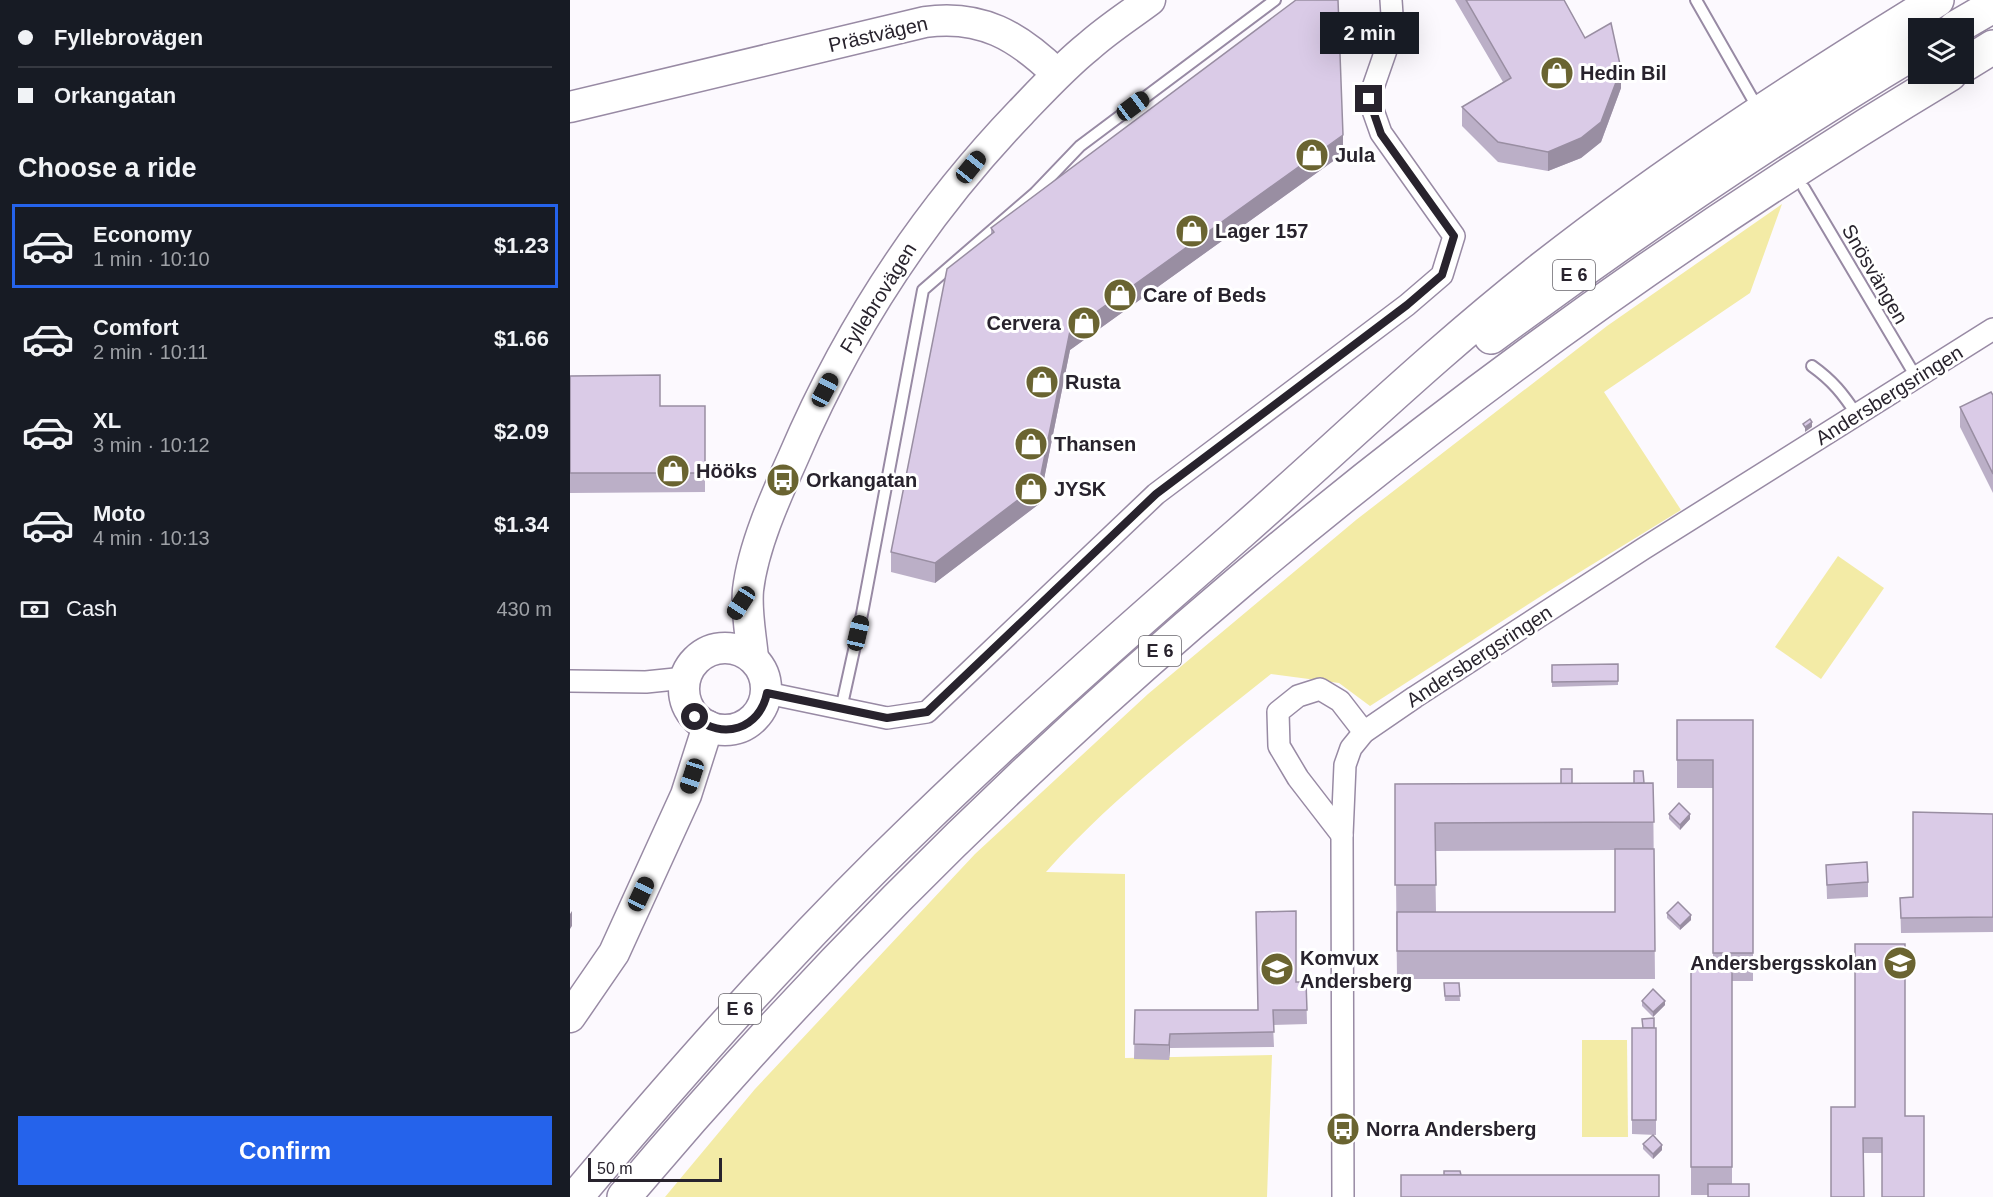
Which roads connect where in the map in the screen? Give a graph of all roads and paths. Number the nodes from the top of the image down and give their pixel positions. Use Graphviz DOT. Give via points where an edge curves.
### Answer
graph roads {
  1 [pos="1150,0"];
  2 [pos="1275,0"];
  3 [pos="1391,0"];
  4 [pos="1696,0"];
  5 [pos="1937,0"];
  6 [pos="1993,6"];
  7 [pos="1972,18"];
  8 [pos="1993,47"];
  9 [pos="1908,56"];
  10 [pos="1974,59"];
  11 [pos="1057,74"];
  12 [pos="1934,84"];
  13 [pos="1756,105"];
  14 [pos="570,107"];
  15 [pos="1804,188"];
  16 [pos="1993,329"];
  17 [pos="1812,366"];
  18 [pos="1916,377"];
  19 [pos="1857,415"];
  20 [pos="1248,526"];
  21 [pos="748,592"];
  22 [pos="714,649"];
  23 [pos="753,658"];
  24 [pos="685,678"];
  25 [pos="570,681"];
  26 [pos="767,693"];
  27 [pos="841,709"];
  28 [pos="708,726"];
  29 [pos="1364,732"];
  30 [pos="1342,835"];
  31 [pos="570,1017"];
  32 [pos="576,1197"];
  33 [pos="624,1197"];
  34 [pos="1343,1197"];
  1 -- 11 [label="street"];
  2 -- 27 [label="lane" via="1080,146 1035,193 923,290"];
  3 -- 27 [label="street" via="1393,30 1369,99 1381,134 1454,236 1442,275 1156,494 927,712 887,718"];
  4 -- 13 [label="lane"];
  5 -- 20 [label="highway" via="1782,97 1544,267 1438,352"];
  6 -- 7 [label="highway"];
  8 -- 10 [label="highway"];
  9 -- 20 [label="highway, E 6" via="1824,106 1604,254 1398,405"];
  11 -- 14 [label="street, Prästvägen" via="1008,35 984,25 945,19"];
  11 -- 21 [label="street, Fyllebrovägen" via="983,151 920,230 862,320 815,407 783,480 754,561"];
  12 -- 33 [label="highway, E 6" via="1768,187 1604,298 1423,433 1271,555 1096,707 941,854 819,979"];
  15 -- 18 [label="lane, Snösvängen"];
  16 -- 18 [label="street, Andersbergsringen"];
  17 -- 19 [label="lane" via="1840,390"];
  18 -- 19 [label="street, Andersbergsringen"];
  19 -- 29 [label="street, Andersbergsringen" via="1643,549"];
  20 -- 32 [label="highway, E 6" via="1073,680 913,829 793,952 641,1119"];
  21 -- 22 [label="street, Fyllebrovägen"];
  21 -- 23 [label="street, Fyllebrovägen"];
  22 -- 23 [label="street" via="735,648"];
  22 -- 24 [label="street, Fyllebrovägen" via="696,660"];
  23 -- 26 [label="street, Fyllebrovägen" via="764,674"];
  24 -- 25 [label="street"];
  24 -- 28 [label="street" via="690,710"];
  26 -- 27 [label="street"];
  26 -- 28 [label="street" via="762,708 746,724 731,730"];
  28 -- 31 [label="street" via="686,795 614,952"];
  29 -- 30 [label="street, Andersbergsringen" via="1351,748 1345,765"];
  29 -- 30 [label="street" via="1340,701 1320,689 1298,696 1278,712 1279,746"];
  30 -- 34 [label="street, Andersbergsringen"];
}
